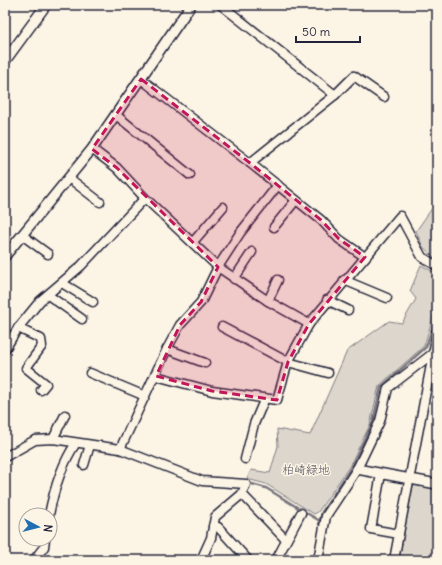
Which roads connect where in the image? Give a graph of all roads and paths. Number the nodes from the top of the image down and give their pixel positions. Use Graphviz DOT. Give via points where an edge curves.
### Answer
graph roads {
  1 [pos="46,5"];
  2 [pos="191,5"];
  3 [pos="222,5"];
  4 [pos="5,61"];
  5 [pos="141,79"];
  6 [pos="335,95"];
  7 [pos="384,97"];
  8 [pos="116,115"];
  9 [pos="92,149"];
  10 [pos="250,163"];
  11 [pos="190,175"];
  12 [pos="69,178"];
  13 [pos="278,185"];
  14 [pos="145,198"];
  15 [pos="296,200"];
  16 [pos="100,202"];
  17 [pos="223,207"];
  18 [pos="274,227"];
  19 [pos="22,235"];
  20 [pos="193,242"];
  21 [pos="252,252"];
  22 [pos="48,254"];
  23 [pos="5,256"];
  24 [pos="365,257"];
  25 [pos="437,266"];
  26 [pos="218,267"];
  27 [pos="234,279"];
  28 [pos="278,280"];
  29 [pos="344,280"];
  30 [pos="62,283"];
  31 [pos="48,295"];
  32 [pos="387,298"];
  33 [pos="327,300"];
  34 [pos="268,301"];
  35 [pos="93,302"];
  36 [pos="348,310"];
  37 [pos="82,319"];
  38 [pos="308,324"];
  39 [pos="222,326"];
  40 [pos="18,328"];
  41 [pos="437,335"];
  42 [pos="5,349"];
  43 [pos="167,349"];
  44 [pos="432,354"];
  45 [pos="288,362"];
  46 [pos="205,363"];
  47 [pos="90,373"];
  48 [pos="328,373"];
  49 [pos="156,376"];
  50 [pos="41,390"];
  51 [pos="146,396"];
  52 [pos="265,398"];
  53 [pos="65,415"];
  54 [pos="54,439"];
  55 [pos="76,443"];
  56 [pos="90,445"];
  57 [pos="120,449"];
  58 [pos="5,457"];
  59 [pos="245,459"];
  60 [pos="84,466"];
  61 [pos="357,469"];
  62 [pos="380,474"];
  63 [pos="409,479"];
  64 [pos="437,484"];
  65 [pos="242,494"];
  66 [pos="51,507"];
  67 [pos="301,512"];
  68 [pos="213,526"];
  69 [pos="399,534"];
  70 [pos="286,540"];
  71 [pos="44,547"];
  72 [pos="34,560"];
  73 [pos="201,560"];
  74 [pos="248,560"];
  75 [pos="276,560"];
  76 [pos="318,560"];
  77 [pos="394,560"];
  1 -- 4 [label="street"];
  2 -- 5 [label="street"];
  3 -- 6 [label="street"];
  5 -- 8 [label="street"];
  5 -- 10 [label="street"];
  6 -- 7 [label="street" via="354,76"];
  6 -- 10 [label="street"];
  8 -- 9 [label="street"];
  8 -- 11 [label="street"];
  9 -- 12 [label="street"];
  9 -- 14 [label="street" via="117,168"];
  10 -- 13 [label="street"];
  12 -- 16 [label="street"];
  12 -- 19 [label="street"];
  13 -- 15 [label="street"];
  13 -- 26 [label="street" via="240,233"];
  14 -- 20 [label="street"];
  14 -- 30 [label="street"];
  15 -- 18 [label="street"];
  15 -- 24 [label="street" via="339,239"];
  17 -- 20 [label="street"];
  19 -- 22 [label="street"];
  19 -- 23 [label="street"];
  20 -- 26 [label="street"];
  21 -- 27 [label="street"];
  24 -- 25 [label="street" via="400,216 422,257"];
  24 -- 29 [label="street"];
  26 -- 27 [label="street"];
  26 -- 43 [label="street" via="201,302 180,325"];
  27 -- 34 [label="street"];
  28 -- 34 [label="street"];
  29 -- 32 [label="street"];
  29 -- 33 [label="street"];
  30 -- 31 [label="street"];
  30 -- 35 [label="street"];
  31 -- 37 [label="street"];
  31 -- 40 [label="street"];
  33 -- 36 [label="street"];
  33 -- 38 [label="street"];
  34 -- 38 [label="street"];
  38 -- 45 [label="street"];
  39 -- 45 [label="street"];
  40 -- 42 [label="street"];
  40 -- 50 [label="street" via="41,340 42,346 26,368 46,384"];
  41 -- 44 [label="street"];
  43 -- 46 [label="street"];
  43 -- 49 [label="street"];
  44 -- 61 [label="street" via="388,388 380,421"];
  44 -- 63 [label="street"];
  45 -- 48 [label="street"];
  45 -- 52 [label="street" via="277,400"];
  47 -- 51 [label="street"];
  49 -- 51 [label="street"];
  49 -- 52 [label="street" via="212,391"];
  51 -- 57 [label="street"];
  52 -- 59 [label="street" via="254,424"];
  53 -- 54 [label="street"];
  54 -- 55 [label="street"];
  54 -- 58 [label="street" via="35,440"];
  55 -- 56 [label="street"];
  55 -- 66 [label="street" via="66,458 57,480"];
  56 -- 57 [label="street"];
  56 -- 60 [label="street"];
  57 -- 65 [label="street" via="202,480 246,484"];
  61 -- 62 [label="street"];
  61 -- 76 [label="street" via="326,516"];
  62 -- 63 [label="street"];
  62 -- 69 [label="street" via="371,529"];
  63 -- 64 [label="street"];
  63 -- 69 [label="street"];
  65 -- 68 [label="street" via="214,518"];
  65 -- 70 [label="street"];
  67 -- 70 [label="street"];
  68 -- 73 [label="street" via="211,538"];
  68 -- 74 [label="street" via="218,527"];
  69 -- 77 [label="street"];
  70 -- 75 [label="street"];
  71 -- 72 [label="street"];
}
